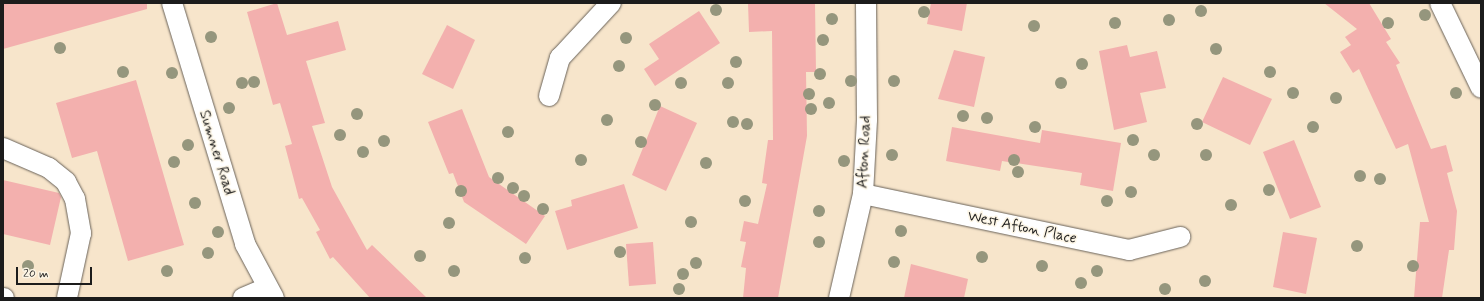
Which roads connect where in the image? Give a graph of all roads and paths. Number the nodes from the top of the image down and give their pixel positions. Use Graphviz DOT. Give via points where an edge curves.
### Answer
graph roads {
  1 [pos="172,3"];
  2 [pos="611,3"];
  3 [pos="866,3"];
  4 [pos="1440,3"];
  5 [pos="1481,88"];
  6 [pos="550,96"];
  7 [pos="3,148"];
  8 [pos="863,194"];
  9 [pos="1180,237"];
  10 [pos="270,293"];
  11 [pos="67,298"];
  12 [pos="243,298"];
  13 [pos="839,298"];
  1 -- 10 [label="street, Sumner Road" via="245,244"];
  2 -- 6 [label="street" via="560,58"];
  3 -- 8 [label="street, Afton Road" via="867,119"];
  4 -- 5 [label="street"];
  7 -- 11 [label="street" via="49,168 66,182 75,199 81,233"];
  8 -- 9 [label="street, West Afton Place" via="1129,250"];
  8 -- 13 [label="street, Afton Road"];
  10 -- 12 [label="street"];
}
